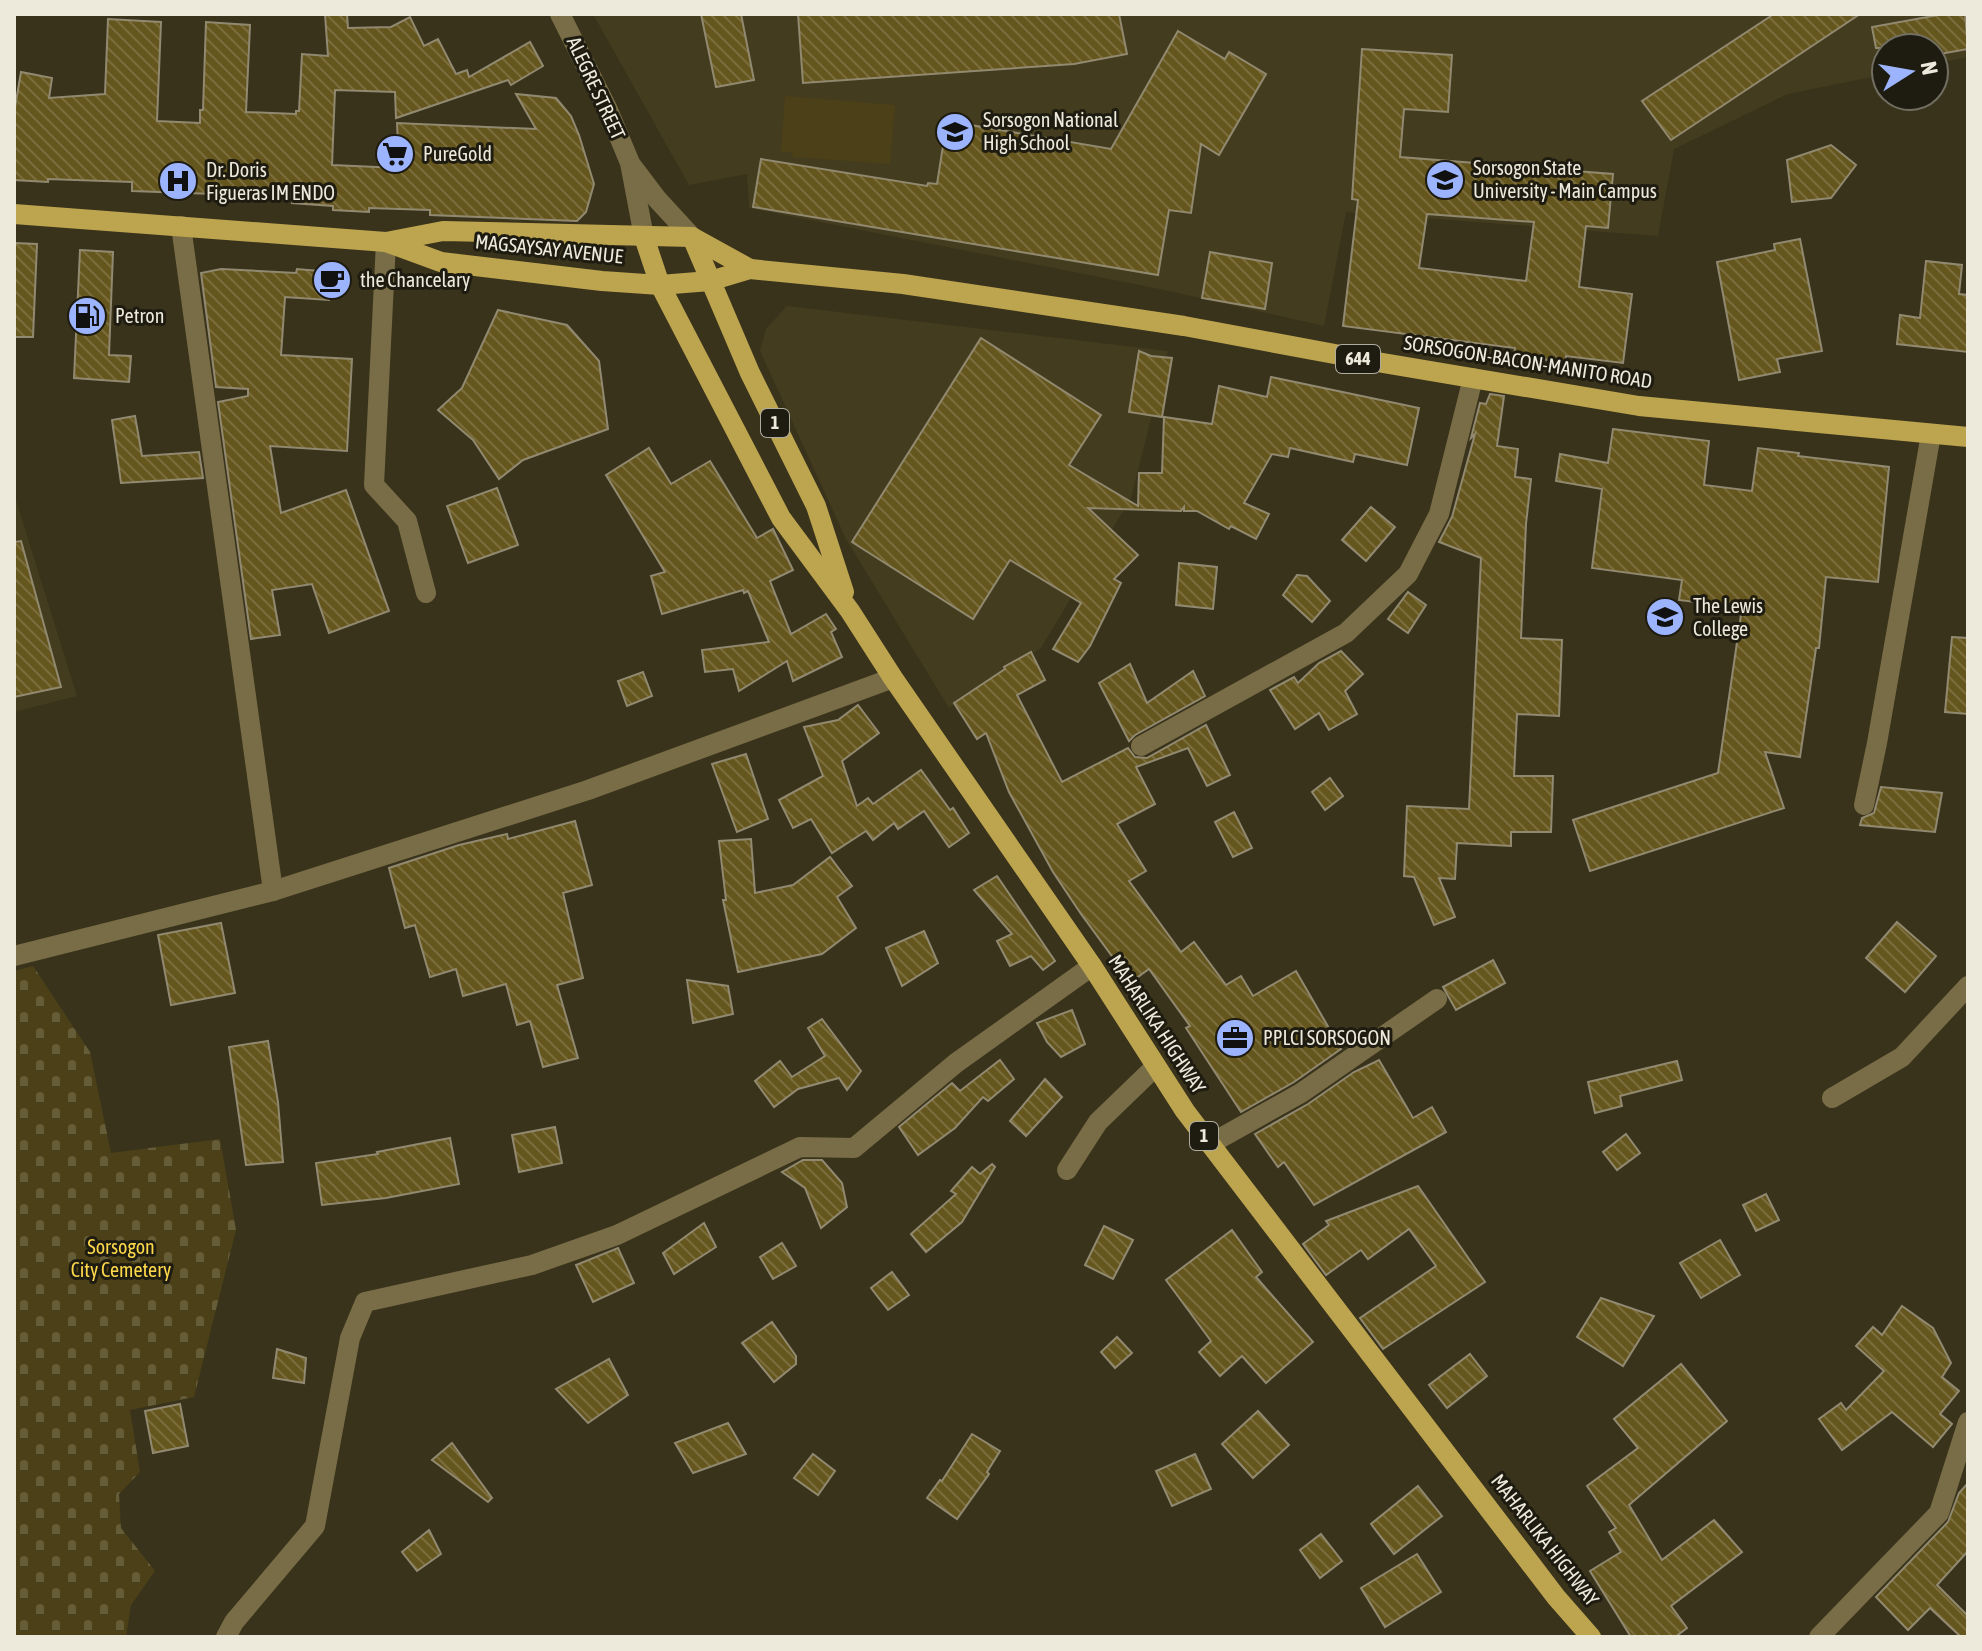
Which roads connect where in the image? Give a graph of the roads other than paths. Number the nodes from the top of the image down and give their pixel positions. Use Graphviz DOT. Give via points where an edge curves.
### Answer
graph roads {
  1 [pos="560,14"];
  2 [pos="630,163"];
  3 [pos="14,214"];
  4 [pos="181,226"];
  5 [pos="644,237"];
  6 [pos="692,237"];
  7 [pos="386,242"];
  8 [pos="750,269"];
  9 [pos="710,281"];
  10 [pos="660,285"];
  11 [pos="1473,378"];
  12 [pos="1931,434"];
  13 [pos="1968,437"];
  14 [pos="426,593"];
  15 [pos="850,611"];
  16 [pos="893,678"];
  17 [pos="1141,746"];
  18 [pos="1864,805"];
  19 [pos="273,891"];
  20 [pos="14,956"];
  21 [pos="1092,966"];
  22 [pos="1968,986"];
  23 [pos="1437,999"];
  24 [pos="1156,1066"];
  25 [pos="1832,1098"];
  26 [pos="1210,1144"];
  27 [pos="1067,1170"];
  28 [pos="1968,1422"];
  29 [pos="226,1637"];
  30 [pos="1591,1637"];
  31 [pos="1819,1637"];
  1 -- 2 [label="street, ALEGRE STREET"];
  2 -- 5 [label="street, ALEGRE STREET"];
  2 -- 6 [label="street, ALEGRE STREET"];
  3 -- 4 [label="main road, MAGSAYSAY AVENUE"];
  4 -- 7 [label="main road, MAGSAYSAY AVENUE"];
  4 -- 19 [label="street"];
  5 -- 6 [label="main road, MAGSAYSAY AVENUE"];
  5 -- 7 [label="main road, MAGSAYSAY AVENUE" via="443,231"];
  5 -- 10 [label="main road, MAHARLIKA HIGHWAY / 1"];
  6 -- 8 [label="main road, SORSOGON-BACON-MANITO ROAD / 644"];
  6 -- 9 [label="main road, MAHARLIKA HIGHWAY / 1"];
  7 -- 10 [label="main road, MAGSAYSAY AVENUE" via="441,262"];
  7 -- 14 [label="street" via="374,485 407,521"];
  8 -- 9 [label="main road, SORSOGON-BACON-MANITO ROAD / 644"];
  8 -- 11 [label="main road, SORSOGON-BACON-MANITO ROAD / 644" via="999,297"];
  9 -- 10 [label="main road, MAGSAYSAY AVENUE"];
  9 -- 15 [label="main road, MAHARLIKA HIGHWAY / 1" via="816,506"];
  10 -- 15 [label="main road, MAHARLIKA HIGHWAY / 1" via="781,518"];
  11 -- 12 [label="main road, SORSOGON-BACON-MANITO ROAD / 644" via="1639,406"];
  11 -- 17 [label="street" via="1439,514 1408,574 1346,633"];
  12 -- 13 [label="main road, SORSOGON-BACON-MANITO ROAD / 644"];
  12 -- 18 [label="street"];
  15 -- 16 [label="main road, MAHARLIKA HIGHWAY / 1"];
  16 -- 19 [label="street" via="588,790"];
  16 -- 21 [label="main road, MAHARLIKA HIGHWAY / 1"];
  19 -- 20 [label="street"];
  21 -- 24 [label="main road, MAHARLIKA HIGHWAY / 1"];
  21 -- 29 [label="street" via="956,1063 854,1148 800,1147 617,1235 532,1265 365,1302 350,1338 315,1526"];
  22 -- 25 [label="street" via="1902,1057"];
  23 -- 26 [label="street" via="1301,1093"];
  24 -- 26 [label="main road, MAHARLIKA HIGHWAY / 1"];
  24 -- 27 [label="street" via="1098,1122"];
  26 -- 30 [label="main road, MAHARLIKA HIGHWAY / 1"];
  28 -- 31 [label="street" via="1939,1513"];
}
